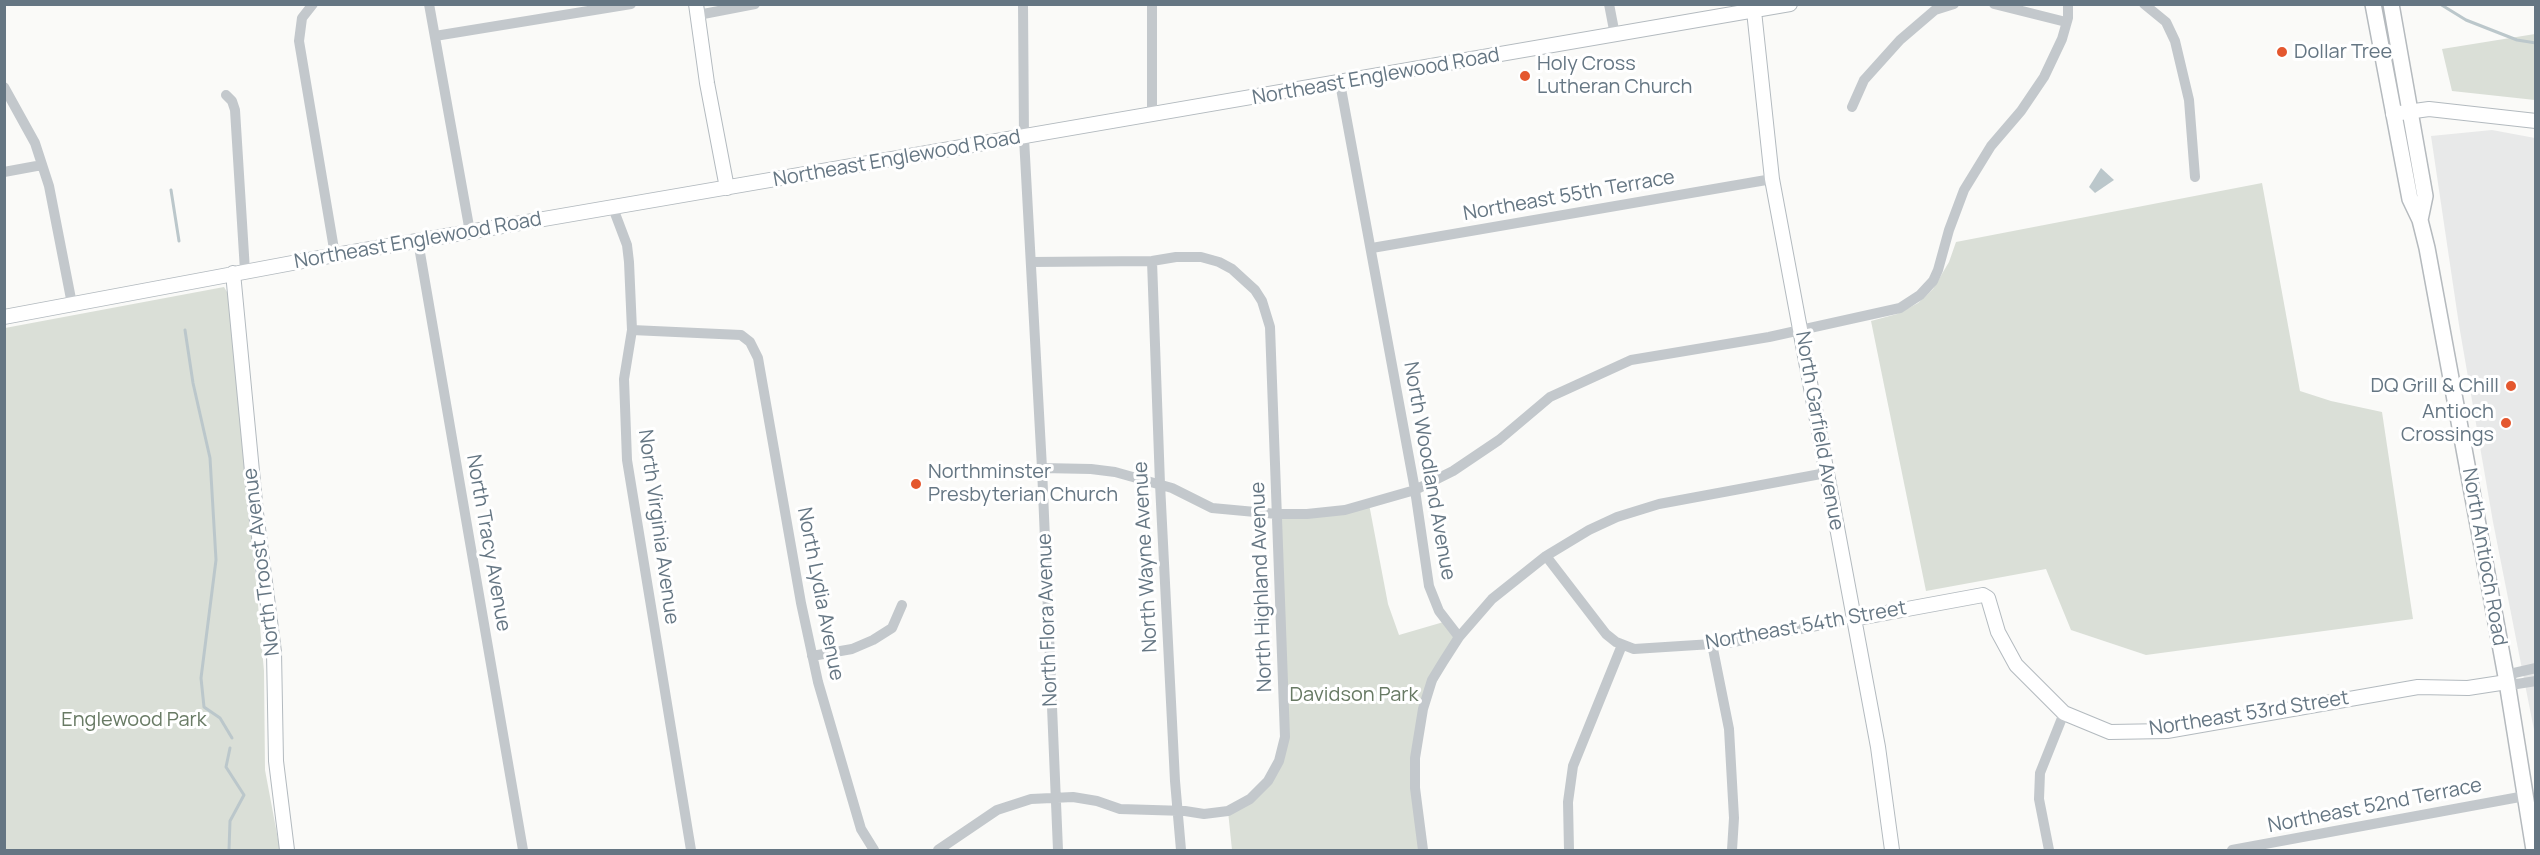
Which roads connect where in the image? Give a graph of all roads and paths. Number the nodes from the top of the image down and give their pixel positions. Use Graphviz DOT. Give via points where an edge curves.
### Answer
graph roads {
  1 [pos="313,4"];
  2 [pos="429,4"];
  3 [pos="631,4"];
  4 [pos="755,4"];
  5 [pos="1023,4"];
  6 [pos="1152,4"];
  7 [pos="1609,4"];
  8 [pos="1790,4"];
  9 [pos="1954,4"];
  10 [pos="1994,4"];
  11 [pos="2068,4"];
  12 [pos="2144,4"];
  13 [pos="2373,4"];
  14 [pos="2391,4"];
  15 [pos="1753,8"];
  16 [pos="697,10"];
  17 [pos="2066,22"];
  18 [pos="1615,35"];
  19 [pos="435,36"];
  20 [pos="1340,83"];
  21 [pos="4,87"];
  22 [pos="226,95"];
  23 [pos="1852,107"];
  24 [pos="2412,111"];
  25 [pos="2393,114"];
  26 [pos="1152,115"];
  27 [pos="2535,121"];
  28 [pos="1024,138"];
  29 [pos="42,165"];
  30 [pos="4,172"];
  31 [pos="2195,177"];
  32 [pos="1772,179"];
  33 [pos="727,188"];
  34 [pos="613,208"];
  35 [pos="2420,220"];
  36 [pos="470,232"];
  37 [pos="418,241"];
  38 [pos="1372,248"];
  39 [pos="335,255"];
  40 [pos="1152,261"];
  41 [pos="1031,262"];
  42 [pos="239,272"];
  43 [pos="72,304"];
  44 [pos="4,317"];
  45 [pos="632,330"];
  46 [pos="1801,330"];
  47 [pos="1042,468"];
  48 [pos="1826,473"];
  49 [pos="1160,484"];
  50 [pos="1415,490"];
  51 [pos="1277,514"];
  52 [pos="1546,556"];
  53 [pos="1988,598"];
  54 [pos="902,605"];
  55 [pos="1852,618"];
  56 [pos="1459,637"];
  57 [pos="1712,644"];
  58 [pos="1622,645"];
  59 [pos="812,656"];
  60 [pos="2535,668"];
  61 [pos="2535,681"];
  62 [pos="2506,682"];
  63 [pos="2064,713"];
  64 [pos="2525,796"];
  65 [pos="1054,798"];
  66 [pos="1178,811"];
  67 [pos="287,850"];
  68 [pos="523,850"];
  69 [pos="691,850"];
  70 [pos="874,850"];
  71 [pos="938,850"];
  72 [pos="1058,850"];
  73 [pos="1181,850"];
  74 [pos="1423,850"];
  75 [pos="1569,850"];
  76 [pos="1732,850"];
  77 [pos="1892,850"];
  78 [pos="2049,850"];
  79 [pos="2232,850"];
  80 [pos="2534,850"];
  1 -- 39 [label="street" via="302,18 299,41"];
  2 -- 19 [label="street"];
  3 -- 19 [label="street"];
  4 -- 16 [label="street"];
  5 -- 28 [label="street"];
  6 -- 26 [label="street"];
  7 -- 18 [label="street"];
  8 -- 15 [label="street, Northeast Englewood Road"];
  9 -- 23 [label="street" via="1935,10 1900,40 1864,80"];
  10 -- 17 [label="street"];
  11 -- 17 [label="street"];
  12 -- 31 [label="street" via="2166,22 2175,41 2188,100"];
  13 -- 25 [label="main road, North Antioch Road"];
  14 -- 24 [label="main road, North Antioch Road"];
  15 -- 18 [label="street, Northeast Englewood Road"];
  15 -- 32 [label="street, North Garfield Avenue"];
  16 -- 33 [label="street"];
  17 -- 46 [label="street" via="2044,77 1991,146 1964,190 1929,286 1900,308"];
  18 -- 20 [label="street, Northeast Englewood Road"];
  19 -- 36 [label="street"];
  20 -- 26 [label="street, Northeast Englewood Road"];
  20 -- 38 [label="street, North Woodland Avenue"];
  21 -- 29 [label="street" via="35,143"];
  22 -- 42 [label="street" via="235,110"];
  24 -- 25 [label="street"];
  24 -- 27 [label="street" via="2429,109"];
  24 -- 35 [label="main road, North Antioch Road" via="2426,196"];
  25 -- 35 [label="main road, North Antioch Road" via="2410,200"];
  26 -- 28 [label="street, Northeast Englewood Road"];
  28 -- 33 [label="street, Northeast Englewood Road"];
  28 -- 41 [label="street, North Flora Avenue"];
  29 -- 30 [label="street"];
  29 -- 43 [label="street" via="55,208"];
  32 -- 38 [label="street, Northeast 55th Terrace"];
  32 -- 46 [label="street, North Garfield Avenue"];
  33 -- 34 [label="street, Northeast Englewood Road"];
  34 -- 36 [label="street, Northeast Englewood Road"];
  34 -- 45 [label="street, North Virginia Avenue" via="627,245"];
  35 -- 62 [label="main road, North Antioch Road"];
  36 -- 37 [label="street, Northeast Englewood Road"];
  37 -- 39 [label="street, Northeast Englewood Road"];
  37 -- 68 [label="street, North Tracy Avenue"];
  38 -- 50 [label="street, North Woodland Avenue"];
  39 -- 42 [label="street, Northeast Englewood Road"];
  40 -- 41 [label="street"];
  40 -- 49 [label="street, North Wayne Avenue"];
  40 -- 51 [label="street, North Highland Avenue" via="1190,256 1210,258 1232,269 1255,290 1265,307 1270,327"];
  41 -- 47 [label="street, North Flora Avenue"];
  42 -- 43 [label="street, Northeast Englewood Road"];
  42 -- 67 [label="street, North Troost Avenue" via="256,513 273,642 276,761"];
  43 -- 44 [label="street, Northeast Englewood Road"];
  45 -- 59 [label="street, North Lydia Avenue" via="734,333 747,339 758,358"];
  45 -- 69 [label="street, North Virginia Avenue" via="624,379 627,460"];
  46 -- 48 [label="street, North Garfield Avenue"];
  46 -- 50 [label="street" via="1646,356 1609,368 1550,398 1491,446"];
  47 -- 49 [label="street" via="1091,469"];
  47 -- 65 [label="street, North Flora Avenue"];
  48 -- 52 [label="street" via="1638,510 1589,530"];
  48 -- 55 [label="street, North Garfield Avenue"];
  49 -- 51 [label="street" via="1212,508"];
  49 -- 66 [label="street, North Wayne Avenue"];
  50 -- 51 [label="street" via="1345,510"];
  50 -- 56 [label="street, North Woodland Avenue" via="1429,586 1439,611"];
  51 -- 66 [label="street, North Highland Avenue" via="1286,725 1279,761 1259,791 1239,806 1216,814"];
  52 -- 56 [label="street" via="1492,599"];
  52 -- 58 [label="street" via="1606,634"];
  53 -- 55 [label="street, Northeast 54th Street" via="1983,595"];
  53 -- 63 [label="street, Northeast 53rd Street" via="2011,659"];
  54 -- 59 [label="street" via="892,628 873,640 852,649"];
  55 -- 57 [label="street, Northeast 54th Street" via="1756,639"];
  55 -- 77 [label="street, North Garfield Avenue" via="1878,747"];
  56 -- 74 [label="street" via="1432,680 1419,729 1415,788"];
  57 -- 58 [label="street, Northeast 54th Street" via="1641,650"];
  57 -- 76 [label="street" via="1729,729"];
  58 -- 75 [label="street" via="1574,766 1568,802"];
  59 -- 70 [label="street, North Lydia Avenue" via="846,785 861,829"];
  60 -- 62 [label="street, Northeast 53rd Street" via="2514,674"];
  61 -- 62 [label="street, Northeast 53rd Street"];
  62 -- 63 [label="street, Northeast 53rd Street" via="2468,688 2418,687 2167,731 2110,732"];
  62 -- 64 [label="main road, North Antioch Road"];
  63 -- 78 [label="street" via="2040,773 2039,799"];
  64 -- 79 [label="street, Northeast 52nd Terrace"];
  64 -- 80 [label="main road, North Antioch Road"];
  65 -- 66 [label="street" via="1085,798 1120,809"];
  65 -- 71 [label="street" via="1030,799 997,810"];
  65 -- 72 [label="street, North Flora Avenue"];
  66 -- 73 [label="street, North Wayne Avenue"];
}
